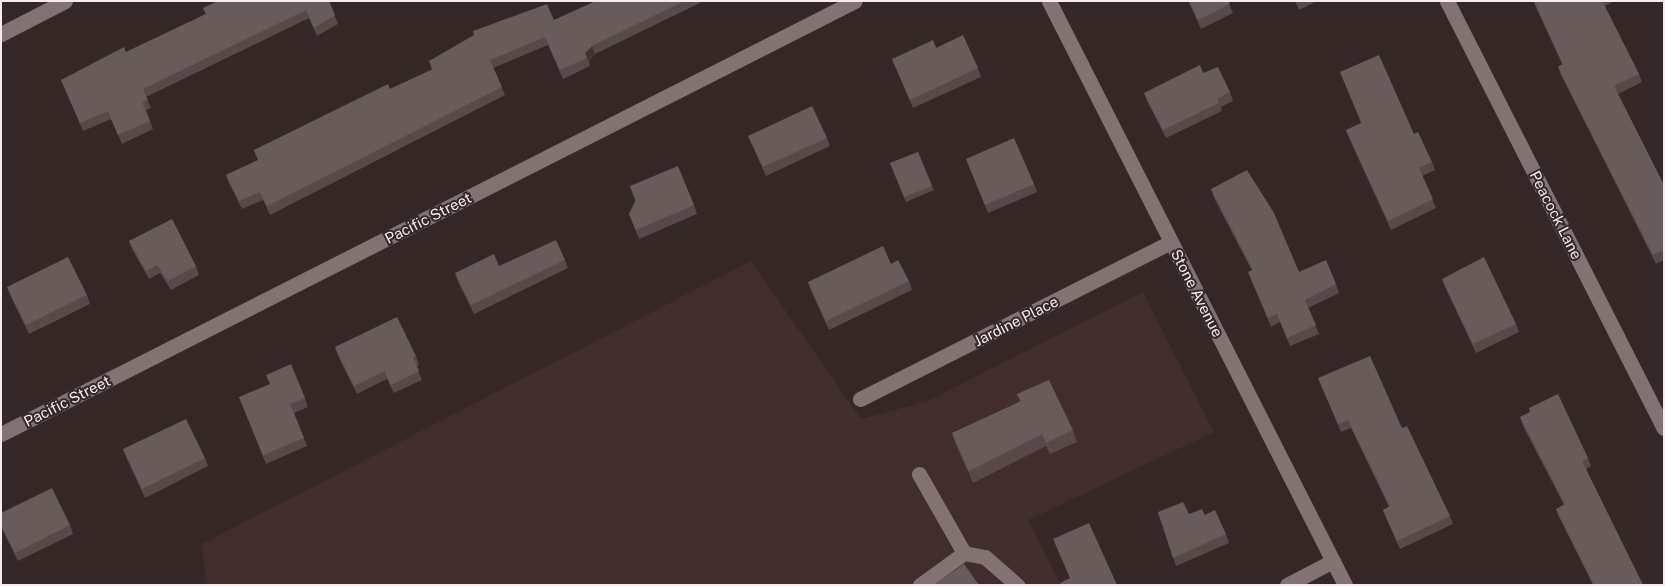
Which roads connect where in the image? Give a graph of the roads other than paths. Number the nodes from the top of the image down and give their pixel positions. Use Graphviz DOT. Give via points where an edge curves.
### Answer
graph roads {
  1 [pos="65,1"];
  2 [pos="855,1"];
  3 [pos="1049,1"];
  4 [pos="1448,1"];
  5 [pos="1,34"];
  6 [pos="1171,242"];
  7 [pos="860,399"];
  8 [pos="1664,428"];
  9 [pos="1,434"];
  10 [pos="919,474"];
  11 [pos="964,553"];
  12 [pos="1333,561"];
  13 [pos="920,585"];
  14 [pos="1017,585"];
  15 [pos="1287,585"];
  16 [pos="1345,585"];
  1 -- 5 [label="street"];
  2 -- 9 [label="street, Pacific Street"];
  3 -- 6 [label="street, Stone Avenue"];
  4 -- 8 [label="street, Peacock Lane"];
  6 -- 7 [label="street, Jardine Place"];
  6 -- 12 [label="street, Stone Avenue"];
  10 -- 11 [label="street"];
  11 -- 13 [label="street"];
  11 -- 14 [label="street" via="985,557"];
  12 -- 15 [label="street"];
  12 -- 16 [label="street, Stone Avenue"];
}
